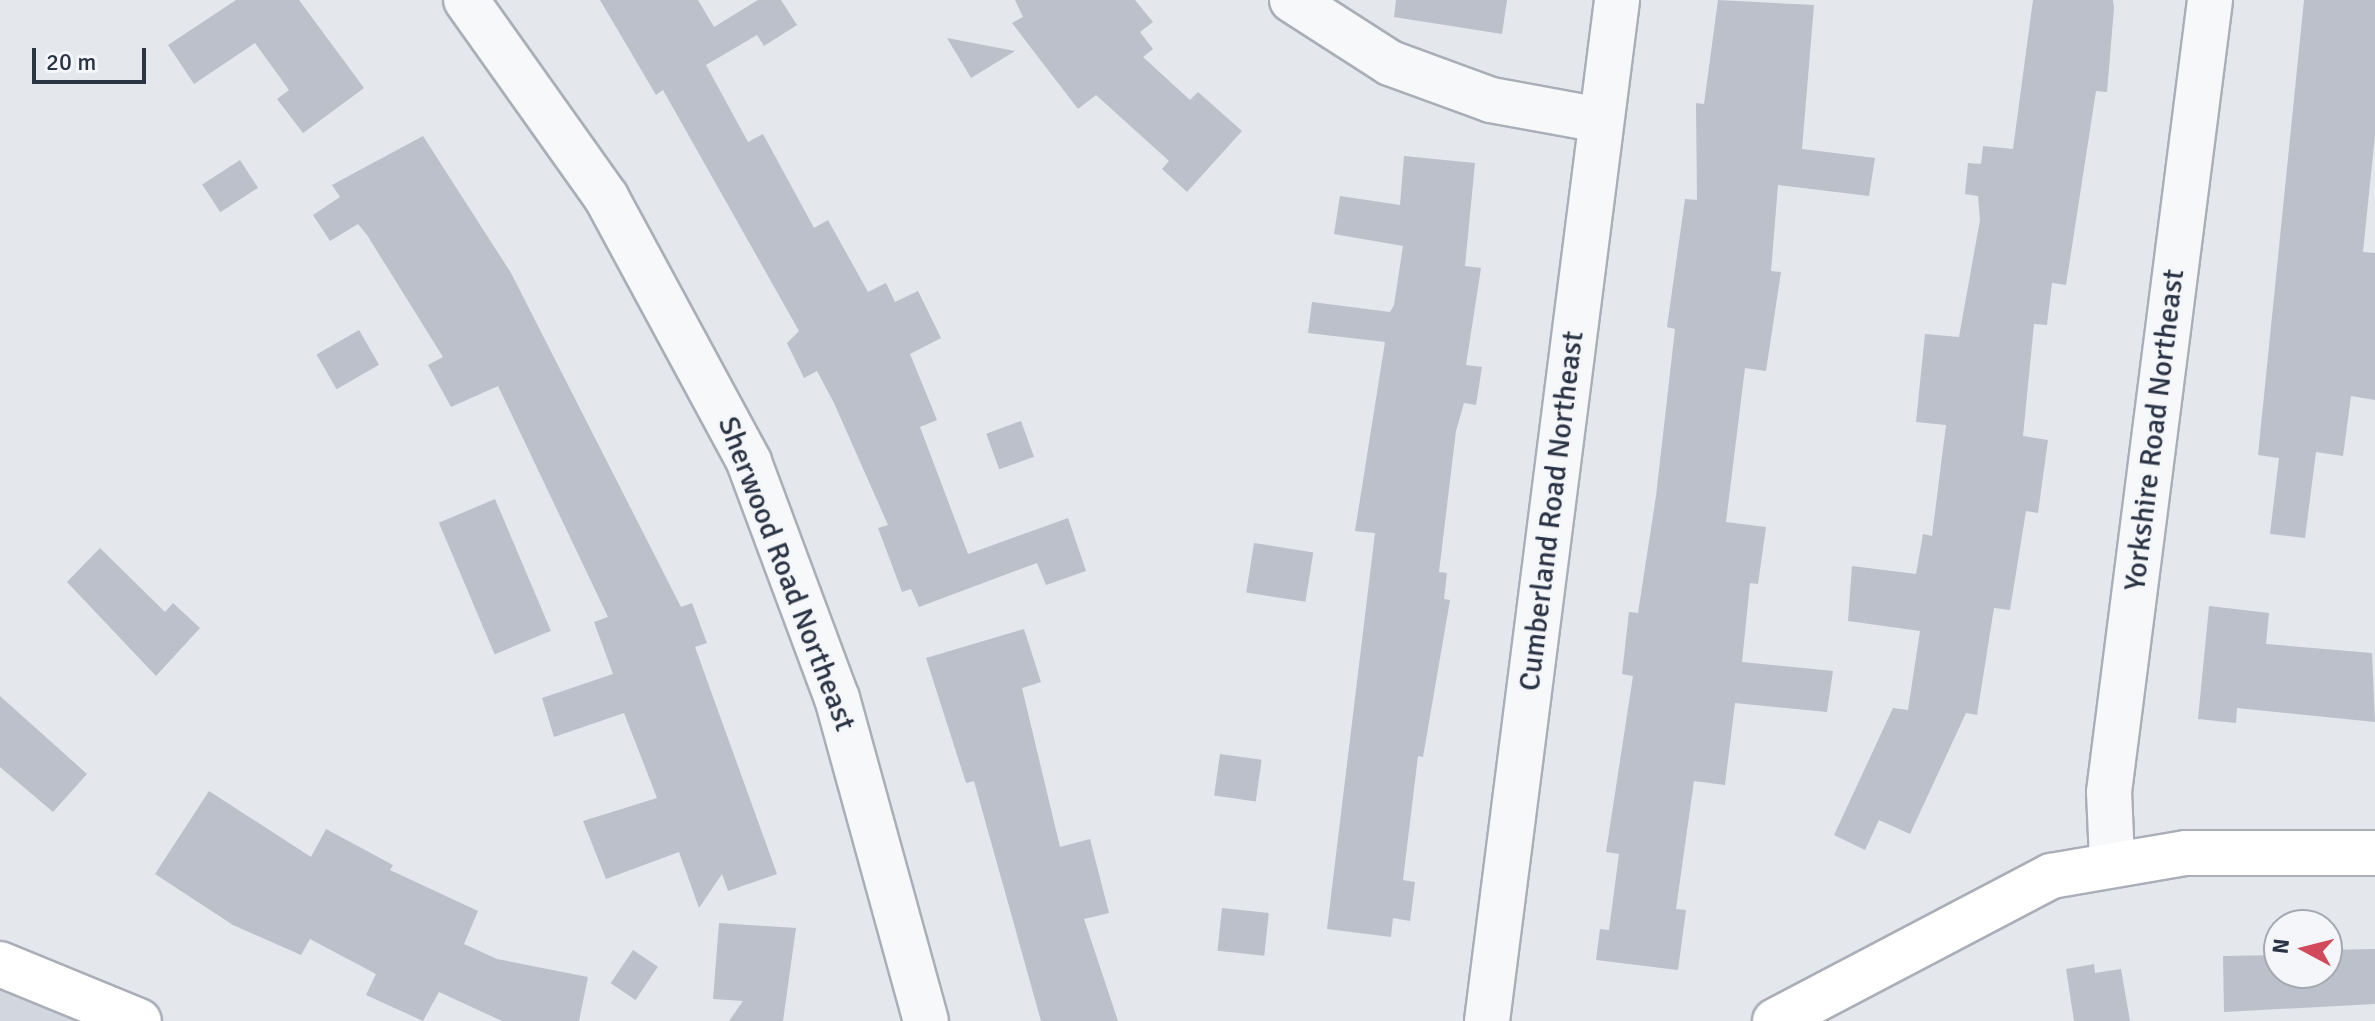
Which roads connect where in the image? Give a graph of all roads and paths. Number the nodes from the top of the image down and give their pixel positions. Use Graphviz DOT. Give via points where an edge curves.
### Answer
graph roads {
  1 [pos="466,0"];
  2 [pos="1292,0"];
  3 [pos="1617,0"];
  4 [pos="2210,0"];
  5 [pos="1601,120"];
  6 [pos="2375,853"];
  7 [pos="2112,860"];
  8 [pos="0,964"];
  9 [pos="139,1021"];
  10 [pos="926,1021"];
  11 [pos="1487,1021"];
  12 [pos="1775,1021"];
  1 -- 10 [label="street, Sherwood Road Northeast" via="606,197 749,462 837,698"];
  2 -- 5 [label="street" via="1390,63 1491,100"];
  3 -- 5 [label="street, Cumberland Road Northeast"];
  4 -- 7 [label="street, Yorkshire Road Northeast" via="2109,792"];
  5 -- 11 [label="street, Cumberland Road Northeast"];
  6 -- 7 [label="main road"];
  7 -- 12 [label="main road" via="1992,901"];
  8 -- 9 [label="main road"];
}
